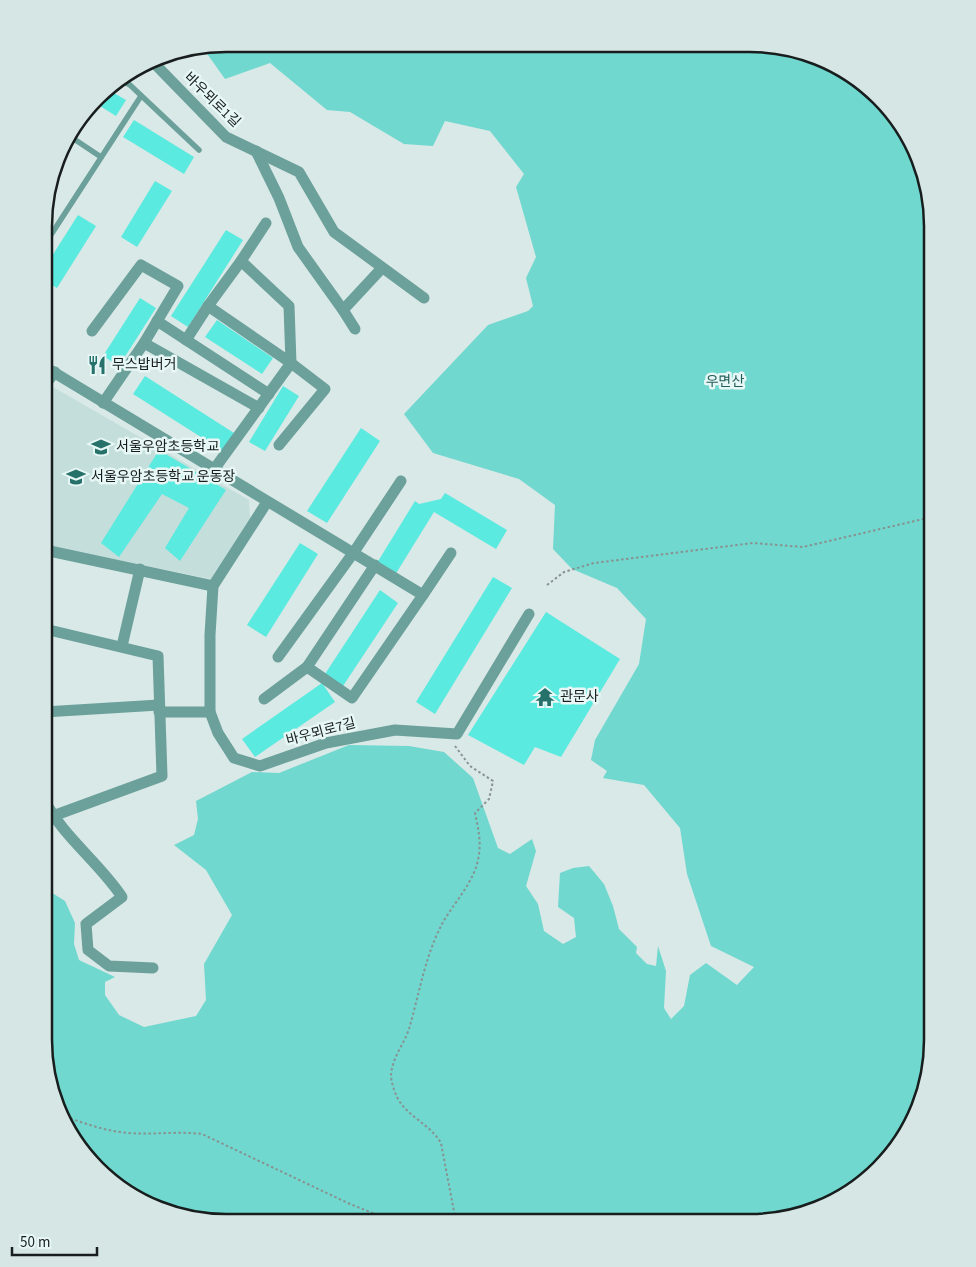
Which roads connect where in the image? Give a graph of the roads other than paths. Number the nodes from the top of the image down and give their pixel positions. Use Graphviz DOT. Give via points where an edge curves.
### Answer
graph roads {
  1 [pos="158,67"];
  2 [pos="127,85"];
  3 [pos="141,96"];
  4 [pos="76,140"];
  5 [pos="198,150"];
  6 [pos="256,152"];
  7 [pos="101,157"];
  8 [pos="266,223"];
  9 [pos="52,228"];
  10 [pos="241,261"];
  11 [pos="382,268"];
  12 [pos="424,298"];
  13 [pos="208,306"];
  14 [pos="343,310"];
  15 [pos="157,321"];
  16 [pos="355,329"];
  17 [pos="92,331"];
  18 [pos="186,340"];
  19 [pos="144,343"];
  20 [pos="292,363"];
  21 [pos="52,371"];
  22 [pos="268,394"];
  23 [pos="103,403"];
  24 [pos="259,408"];
  25 [pos="279,445"];
  26 [pos="215,468"];
  27 [pos="401,481"];
  28 [pos="267,502"];
  29 [pos="52,551"];
  30 [pos="354,552"];
  31 [pos="451,553"];
  32 [pos="375,565"];
  33 [pos="140,569"];
  34 [pos="213,586"];
  35 [pos="423,595"];
  36 [pos="530,614"];
  37 [pos="52,631"];
  38 [pos="122,646"];
  39 [pos="278,657"];
  40 [pos="307,667"];
  41 [pos="264,699"];
  42 [pos="159,708"];
  43 [pos="52,712"];
  44 [pos="210,712"];
  45 [pos="52,815"];
  46 [pos="52,820"];
  47 [pos="153,968"];
  1 -- 6 [label="street, 바우뫼로1길" via="226,137"];
  2 -- 3 [label="lane"];
  3 -- 5 [label="lane"];
  3 -- 7 [label="lane"];
  4 -- 7 [label="lane"];
  6 -- 11 [label="street, 바우뫼로1길" via="299,172 334,232"];
  6 -- 14 [label="street" via="280,198 298,246"];
  7 -- 9 [label="lane"];
  8 -- 10 [label="street"];
  10 -- 13 [label="street"];
  10 -- 20 [label="street" via="289,306"];
  11 -- 12 [label="street, 바우뫼로1길"];
  11 -- 14 [label="street"];
  13 -- 18 [label="street"];
  13 -- 20 [label="street"];
  14 -- 16 [label="street"];
  15 -- 17 [label="street" via="178,286 141,265"];
  15 -- 18 [label="street"];
  15 -- 19 [label="street"];
  18 -- 22 [label="street"];
  19 -- 23 [label="street"];
  19 -- 24 [label="street"];
  20 -- 22 [label="street"];
  20 -- 25 [label="street" via="325,390"];
  21 -- 23 [label="street"];
  22 -- 24 [label="street"];
  23 -- 26 [label="street"];
  24 -- 26 [label="street"];
  26 -- 28 [label="street"];
  27 -- 30 [label="street"];
  28 -- 30 [label="street"];
  28 -- 34 [label="street, 바우뫼로7길"];
  29 -- 33 [label="street"];
  30 -- 32 [label="street"];
  30 -- 39 [label="street"];
  31 -- 35 [label="street"];
  32 -- 35 [label="street"];
  32 -- 40 [label="street"];
  33 -- 34 [label="street"];
  33 -- 38 [label="street"];
  34 -- 44 [label="street, 바우뫼로7길"];
  35 -- 40 [label="street" via="352,698"];
  36 -- 44 [label="street, 바우뫼로7길" via="457,734 395,730 326,743 260,766 234,758 218,733"];
  37 -- 38 [label="street"];
  38 -- 42 [label="street" via="158,656"];
  40 -- 41 [label="street"];
  42 -- 43 [label="street"];
  42 -- 44 [label="street"];
  42 -- 45 [label="street" via="162,776"];
  46 -- 47 [label="street" via="108,876 122,896 86,924 88,950 109,966"];
}
